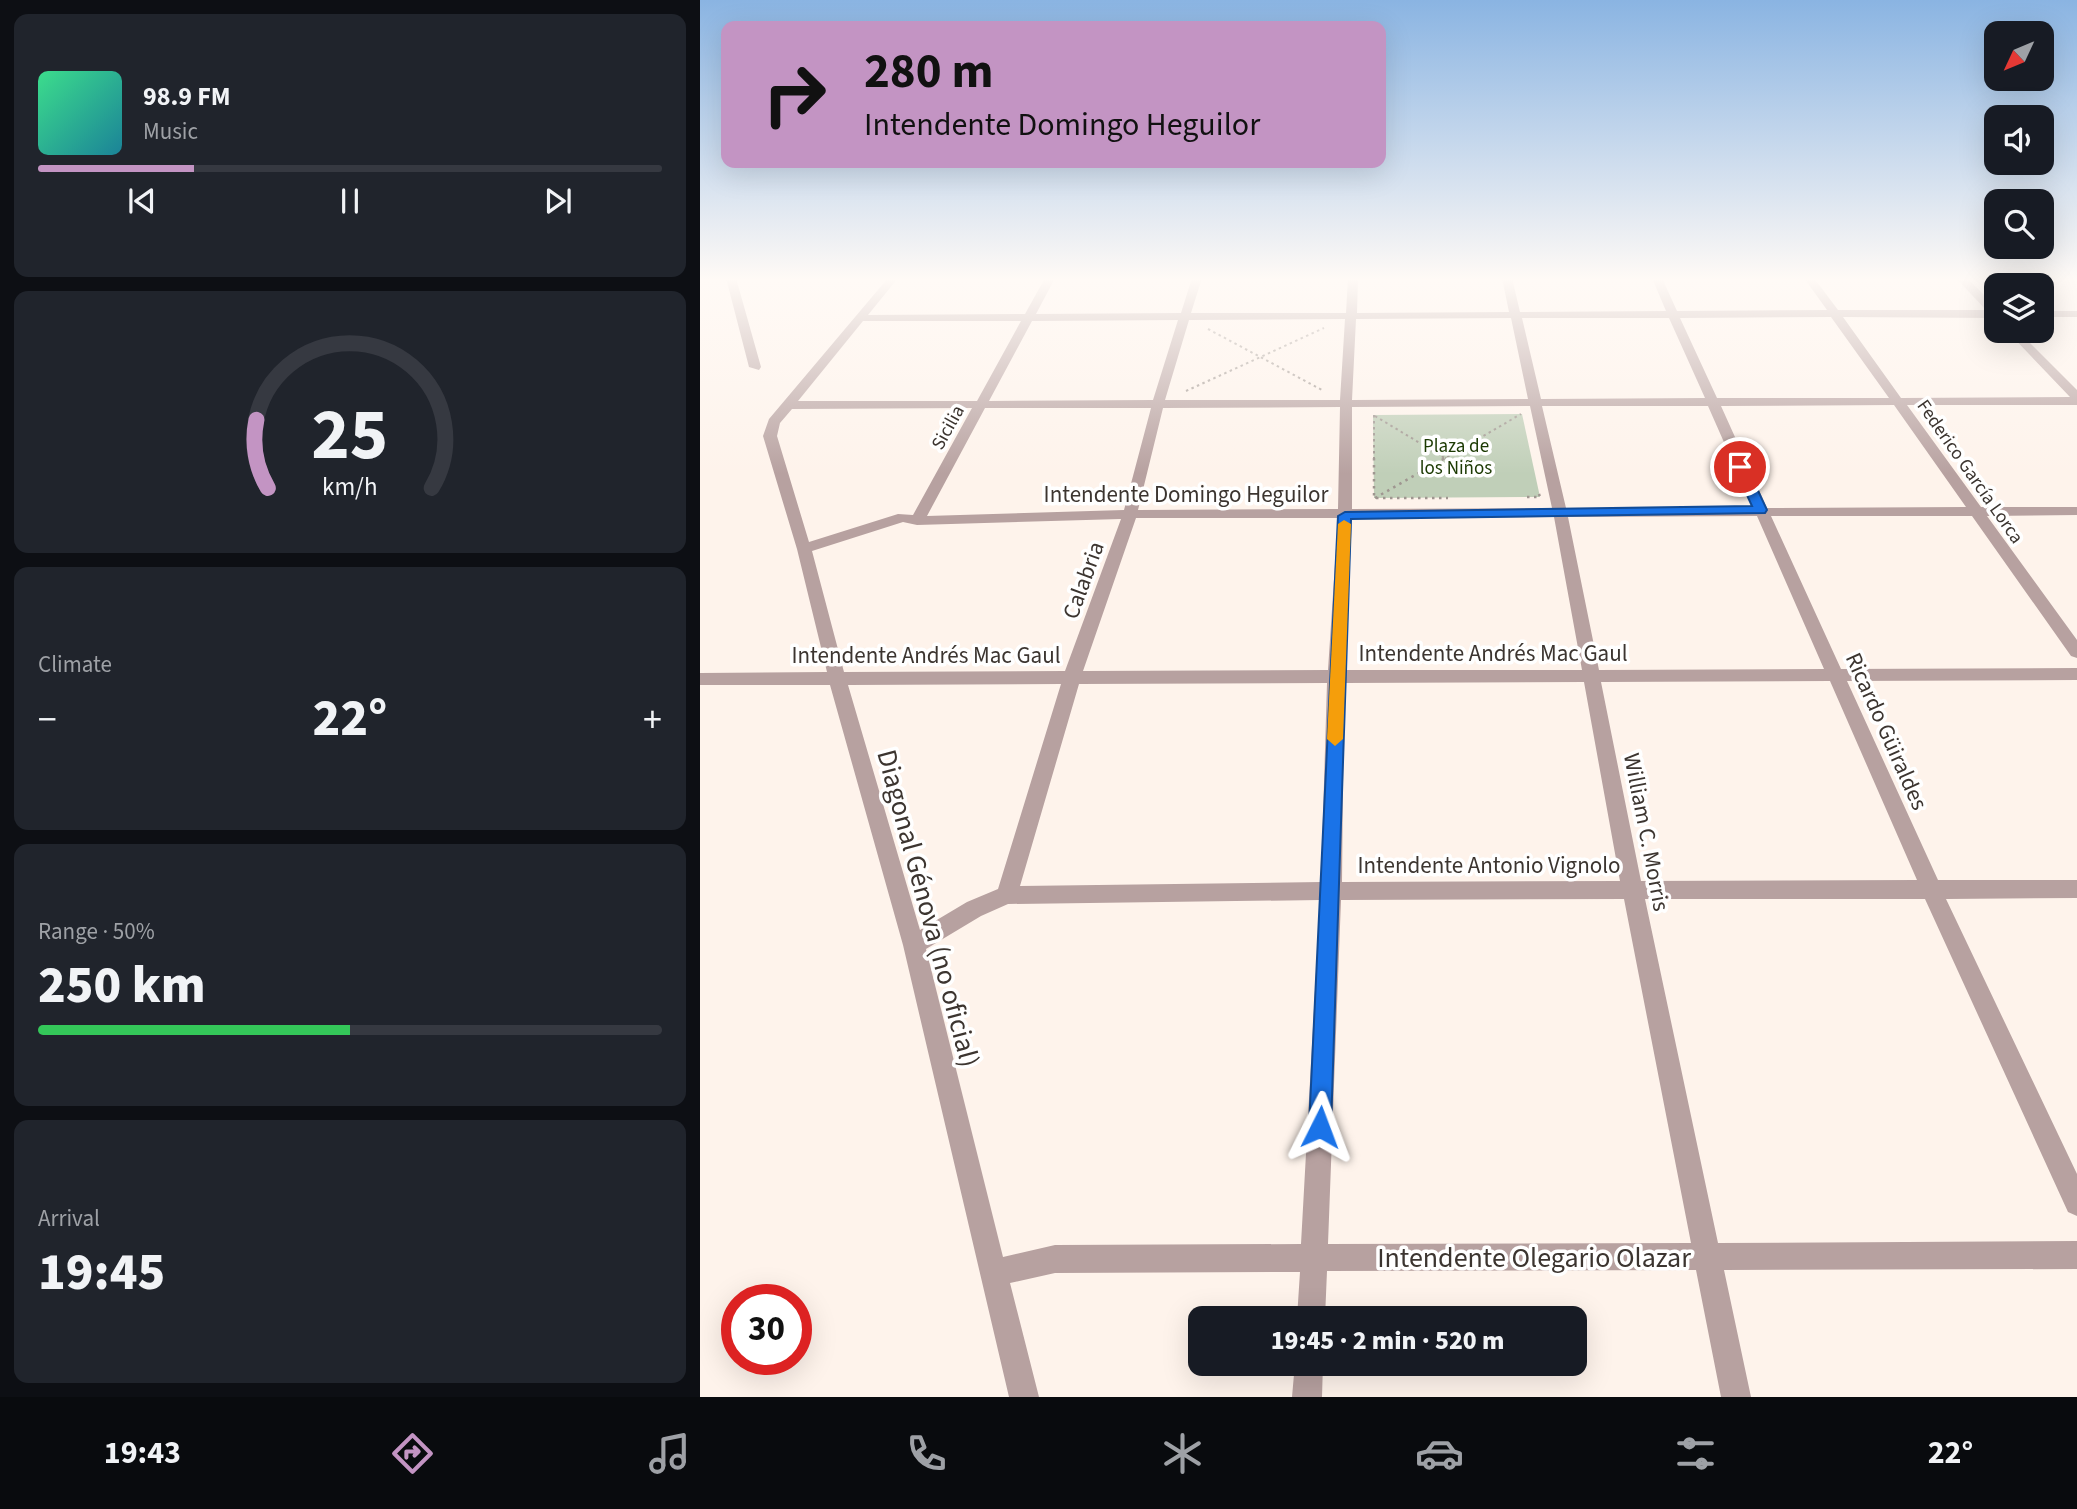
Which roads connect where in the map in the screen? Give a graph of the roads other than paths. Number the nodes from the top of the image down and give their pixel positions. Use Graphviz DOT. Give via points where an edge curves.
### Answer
graph roads {
  1 [pos="749,343"];
  2 [pos="840,343"];
  3 [pos="1015,343"];
  4 [pos="1177,343"];
  5 [pos="1349,343"];
  6 [pos="1521,343"];
  7 [pos="1684,343"];
  8 [pos="1856,343"];
  9 [pos="2024,343"];
  10 [pos="755,368"];
  11 [pos="2077,399"];
  12 [pos="1897,401"];
  13 [pos="1711,402"];
  14 [pos="1346,403"];
  15 [pos="981,404"];
  16 [pos="1158,404"];
  17 [pos="790,405"];
  18 [pos="1529,408"];
  19 [pos="1760,510"];
  20 [pos="1975,511"];
  21 [pos="2077,511"];
  22 [pos="1560,512"];
  23 [pos="1130,514"];
  24 [pos="1345,516"];
  25 [pos="917,521"];
  26 [pos="804,549"];
  27 [pos="2077,652"];
  28 [pos="1835,674"];
  29 [pos="2077,674"];
  30 [pos="1336,676"];
  31 [pos="1591,676"];
  32 [pos="1072,677"];
  33 [pos="838,678"];
  34 [pos="700,679"];
  35 [pos="1632,889"];
  36 [pos="2077,889"];
  37 [pos="1932,890"];
  38 [pos="1331,891"];
  39 [pos="1006,895"];
  40 [pos="914,945"];
  41 [pos="2077,1203"];
  42 [pos="2077,1255"];
  43 [pos="1707,1256"];
  44 [pos="1314,1258"];
  45 [pos="992,1273"];
  46 [pos="1312,1306"];
  47 [pos="1308,1376"];
  48 [pos="1024,1397"];
  49 [pos="1307,1397"];
  50 [pos="1736,1397"];
  1 -- 10 [label="street"];
  2 -- 17 [label="street"];
  3 -- 15 [label="street, Sicilia"];
  4 -- 16 [label="street, Calabria"];
  5 -- 14 [label="street"];
  6 -- 18 [label="street, William C. Morris"];
  7 -- 13 [label="street, Ricardo Güiraldes"];
  8 -- 12 [label="street, Federico García Lorca"];
  9 -- 11 [label="street"];
  11 -- 12 [label="street"];
  12 -- 13 [label="street"];
  12 -- 20 [label="street, Federico García Lorca"];
  13 -- 18 [label="street"];
  13 -- 19 [label="street, Ricardo Güiraldes"];
  14 -- 16 [label="street"];
  14 -- 18 [label="street"];
  14 -- 24 [label="street"];
  15 -- 16 [label="street"];
  15 -- 17 [label="street"];
  15 -- 25 [label="street, Sicilia"];
  16 -- 23 [label="street, Calabria"];
  17 -- 26 [label="street, Diagonal Génova (no oficial)" via="774,422 770,436"];
  18 -- 22 [label="street, William C. Morris"];
  19 -- 20 [label="street, Intendente Domingo Heguilor"];
  19 -- 22 [label="street, Intendente Domingo Heguilor"];
  19 -- 28 [label="street, Ricardo Güiraldes"];
  20 -- 21 [label="street, Intendente Domingo Heguilor"];
  20 -- 27 [label="street, Federico García Lorca"];
  22 -- 24 [label="street, Intendente Domingo Heguilor"];
  22 -- 31 [label="street, William C. Morris"];
  23 -- 24 [label="street, Intendente Domingo Heguilor"];
  23 -- 25 [label="street, Intendente Domingo Heguilor"];
  23 -- 32 [label="street, Calabria"];
  24 -- 30 [label="street"];
  25 -- 26 [label="street, Intendente Domingo Heguilor" via="903,517"];
  26 -- 33 [label="street, Diagonal Génova (no oficial)"];
  28 -- 29 [label="street, Intendente Andrés Mac Gaul"];
  28 -- 31 [label="street, Intendente Andrés Mac Gaul"];
  28 -- 37 [label="street, Ricardo Güiraldes"];
  30 -- 31 [label="street, Intendente Andrés Mac Gaul"];
  30 -- 32 [label="street, Intendente Andrés Mac Gaul"];
  30 -- 38 [label="street"];
  31 -- 35 [label="street, William C. Morris"];
  32 -- 33 [label="street, Intendente Andrés Mac Gaul"];
  32 -- 39 [label="street, Calabria"];
  33 -- 34 [label="street, Intendente Andrés Mac Gaul"];
  33 -- 40 [label="street, Diagonal Génova (no oficial)"];
  35 -- 37 [label="street, Intendente Antonio Vignolo"];
  35 -- 38 [label="street, Intendente Antonio Vignolo"];
  35 -- 43 [label="street, William C. Morris"];
  36 -- 37 [label="street, Intendente Antonio Vignolo"];
  37 -- 41 [label="street, Ricardo Güiraldes"];
  38 -- 39 [label="street, Intendente Antonio Vignolo"];
  38 -- 44 [label="street"];
  39 -- 40 [label="street, Intendente Antonio Vignolo"];
  40 -- 45 [label="street, Diagonal Génova (no oficial)"];
  42 -- 43 [label="street, Intendente Olegario Olazar"];
  43 -- 44 [label="street, Intendente Olegario Olazar"];
  43 -- 50 [label="street, William C. Morris"];
  44 -- 45 [label="street, Intendente Olegario Olazar" via="1055,1259"];
  44 -- 46 [label="street"];
  45 -- 48 [label="street, Diagonal Génova (no oficial)"];
  47 -- 49 [label="street"];
}
